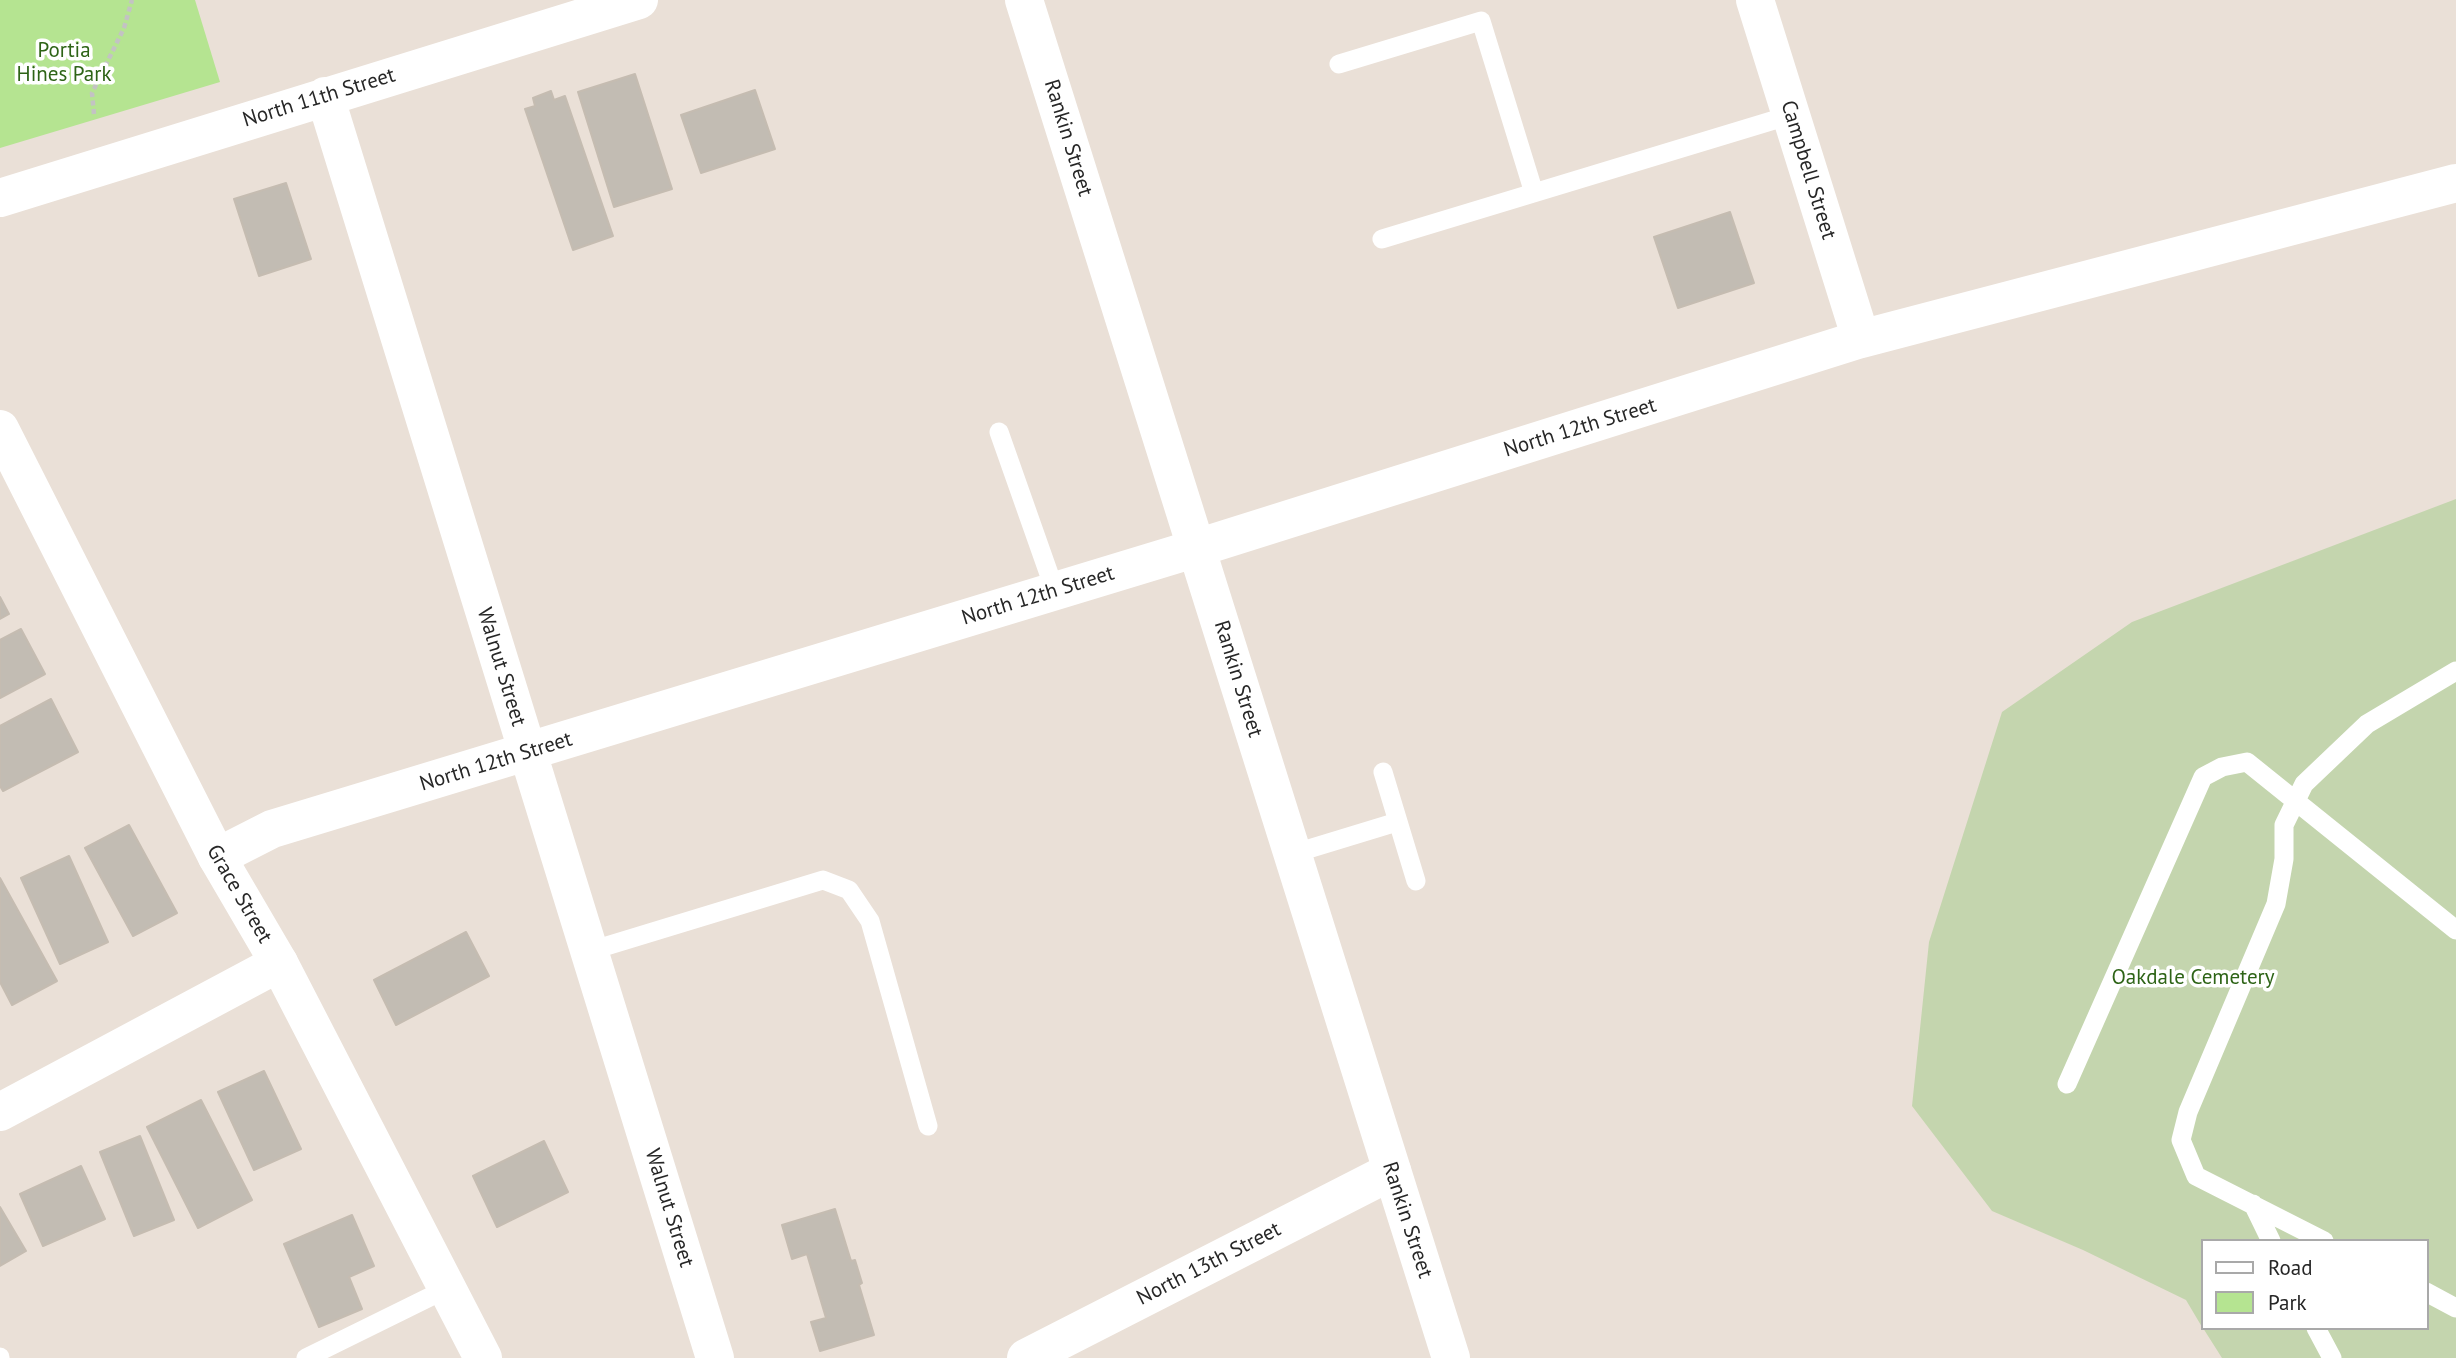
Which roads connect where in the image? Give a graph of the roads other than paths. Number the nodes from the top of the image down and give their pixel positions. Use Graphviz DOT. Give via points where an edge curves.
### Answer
graph roads {
  1 [pos="639,0"];
  2 [pos="1024,0"];
  3 [pos="1755,0"];
  4 [pos="1339,64"];
  5 [pos="325,96"];
  6 [pos="1791,115"];
  7 [pos="2456,183"];
  8 [pos="1535,193"];
  9 [pos="0,198"];
  10 [pos="1382,239"];
  11 [pos="1861,339"];
  12 [pos="0,429"];
  13 [pos="999,432"];
  14 [pos="1197,548"];
  15 [pos="1055,591"];
  16 [pos="2456,671"];
  17 [pos="528,753"];
  18 [pos="1383,772"];
  19 [pos="2296,800"];
  20 [pos="1397,822"];
  21 [pos="1293,854"];
  22 [pos="217,857"];
  23 [pos="1416,881"];
  24 [pos="2456,930"];
  25 [pos="590,951"];
  26 [pos="279,963"];
  27 [pos="2067,1084"];
  28 [pos="0,1112"];
  29 [pos="928,1126"];
  30 [pos="1392,1171"];
  31 [pos="2253,1204"];
  32 [pos="2271,1239"];
  33 [pos="2321,1239"];
  34 [pos="446,1289"];
  35 [pos="2428,1293"];
  36 [pos="2456,1307"];
  37 [pos="2317,1330"];
  38 [pos="306,1358"];
  39 [pos="483,1358"];
  40 [pos="715,1358"];
  41 [pos="1026,1358"];
  42 [pos="1451,1358"];
  43 [pos="2332,1358"];
  1 -- 5 [label="street, North 11th Street"];
  2 -- 14 [label="street, Rankin Street"];
  3 -- 6 [label="street, Campbell Street"];
  4 -- 8 [label="lane" via="1481,21"];
  5 -- 9 [label="street, North 11th Street"];
  5 -- 17 [label="street, Walnut Street"];
  6 -- 8 [label="lane"];
  6 -- 11 [label="street, Campbell Street"];
  7 -- 11 [label="street, North 12th Street"];
  8 -- 10 [label="lane"];
  11 -- 14 [label="street, North 12th Street"];
  12 -- 22 [label="street, Grace Street"];
  13 -- 15 [label="lane"];
  14 -- 15 [label="street, North 12th Street"];
  14 -- 21 [label="street, Rankin Street"];
  15 -- 17 [label="street, North 12th Street"];
  16 -- 19 [label="lane" via="2367,724 2304,784"];
  17 -- 22 [label="street, North 12th Street" via="272,829"];
  17 -- 25 [label="street, Walnut Street"];
  18 -- 20 [label="lane"];
  19 -- 24 [label="lane"];
  19 -- 27 [label="lane" via="2248,762 2203,776"];
  19 -- 31 [label="lane" via="2284,825 2276,904 2188,1112 2182,1140 2196,1175"];
  20 -- 21 [label="lane"];
  20 -- 23 [label="lane"];
  21 -- 30 [label="street, Rankin Street"];
  22 -- 26 [label="street, Grace Street"];
  25 -- 29 [label="lane" via="823,880 849,890 870,921"];
  25 -- 40 [label="street, Walnut Street"];
  26 -- 28 [label="street"];
  26 -- 34 [label="street, Grace Street"];
  30 -- 41 [label="street, North 13th Street"];
  30 -- 42 [label="street, Rankin Street"];
  31 -- 32 [label="lane"];
  31 -- 33 [label="lane"];
  34 -- 38 [label="lane"];
  34 -- 39 [label="street, Grace Street"];
  35 -- 36 [label="lane"];
  37 -- 43 [label="lane"];
}
